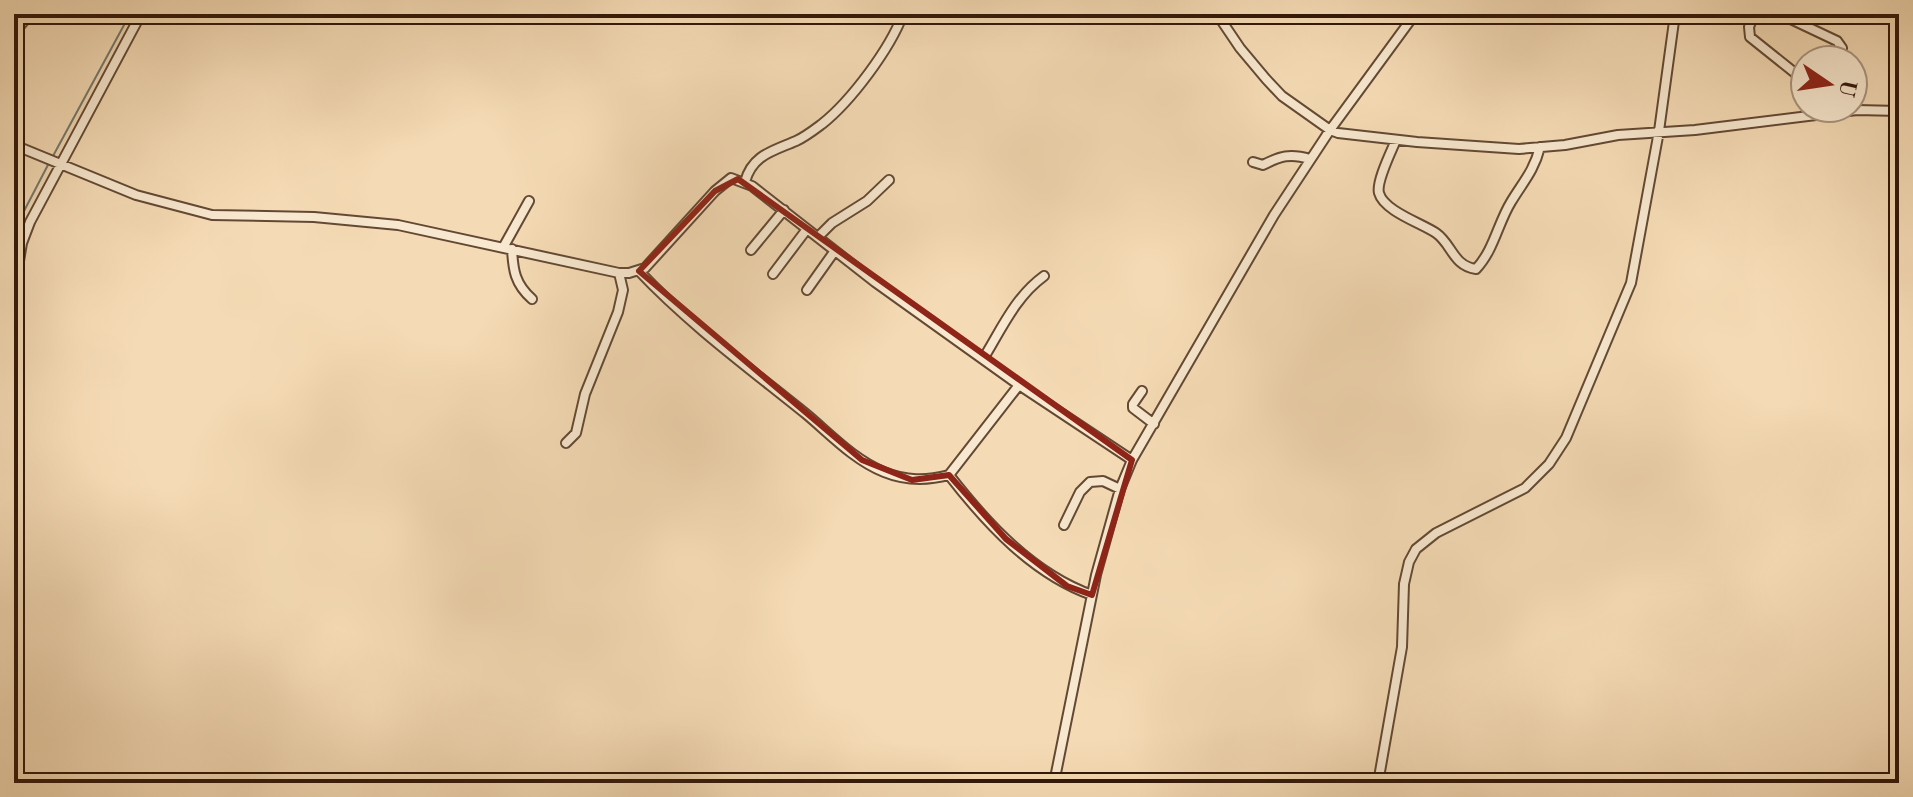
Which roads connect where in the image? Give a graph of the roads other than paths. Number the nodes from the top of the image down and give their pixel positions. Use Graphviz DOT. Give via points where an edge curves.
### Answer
graph roads {
  1 [pos="30,14"];
  2 [pos="141,14"];
  3 [pos="903,14"];
  4 [pos="1217,14"];
  5 [pos="1415,14"];
  6 [pos="1675,14"];
  7 [pos="1754,14"];
  8 [pos="1780,14"];
  9 [pos="14,33"];
  10 [pos="1839,44"];
  11 [pos="1789,68"];
  12 [pos="1869,110"];
  13 [pos="1899,111"];
  14 [pos="1789,116"];
  15 [pos="1330,130"];
  16 [pos="1659,131"];
  17 [pos="1396,140"];
  18 [pos="14,145"];
  19 [pos="1540,147"];
  20 [pos="1310,159"];
  21 [pos="1253,162"];
  22 [pos="60,165"];
  23 [pos="889,180"];
  24 [pos="745,182"];
  25 [pos="529,201"];
  26 [pos="784,210"];
  27 [pos="807,229"];
  28 [pos="818,237"];
  29 [pos="508,247"];
  30 [pos="751,250"];
  31 [pos="834,252"];
  32 [pos="639,271"];
  33 [pos="619,273"];
  34 [pos="773,274"];
  35 [pos="1044,276"];
  36 [pos="807,290"];
  37 [pos="532,299"];
  38 [pos="983,359"];
  39 [pos="1019,385"];
  40 [pos="1142,391"];
  41 [pos="1154,424"];
  42 [pos="566,443"];
  43 [pos="1132,460"];
  44 [pos="949,475"];
  45 [pos="1120,489"];
  46 [pos="1064,525"];
  47 [pos="1092,595"];
  48 [pos="15,783"];
  49 [pos="1054,783"];
  50 [pos="1378,783"];
  1 -- 9 [label="street"];
  2 -- 22 [label="street"];
  3 -- 24 [label="street" via="888,47 832,115 799,140 760,157"];
  4 -- 15 [label="street" via="1282,96"];
  5 -- 15 [label="street"];
  6 -- 16 [label="street"];
  7 -- 11 [label="street" via="1750,37"];
  8 -- 10 [label="street"];
  12 -- 13 [label="street"];
  14 -- 16 [label="street"];
  15 -- 17 [label="street"];
  15 -- 20 [label="street"];
  16 -- 19 [label="street"];
  16 -- 50 [label="street" via="1631,283 1559,450 1525,488 1436,533 1409,562 1402,647"];
  17 -- 19 [label="street"];
  17 -- 19 [label="street" via="1380,183 1383,200 1443,237 1459,262 1476,269 1531,175"];
  18 -- 22 [label="street"];
  20 -- 21 [label="street" via="1285,155 1263,165"];
  20 -- 41 [label="street"];
  22 -- 29 [label="street" via="136,195 212,215 398,225"];
  22 -- 48 [label="street" via="30,222 17,273"];
  23 -- 28 [label="street"];
  24 -- 26 [label="street"];
  24 -- 32 [label="street" via="725,182"];
  25 -- 29 [label="street"];
  26 -- 27 [label="street"];
  26 -- 30 [label="street"];
  27 -- 28 [label="street"];
  27 -- 34 [label="street"];
  28 -- 31 [label="street"];
  29 -- 33 [label="street"];
  29 -- 37 [label="street" via="517,283"];
  31 -- 36 [label="street"];
  31 -- 38 [label="street"];
  32 -- 33 [label="street"];
  32 -- 44 [label="street" via="690,321 862,460 912,480"];
  33 -- 42 [label="street" via="623,290 618,312 585,394 576,433"];
  35 -- 38 [label="street" via="1013,309"];
  38 -- 39 [label="street"];
  39 -- 43 [label="street"];
  39 -- 44 [label="street"];
  40 -- 41 [label="street" via="1133,408"];
  41 -- 43 [label="street"];
  43 -- 45 [label="street"];
  44 -- 47 [label="street" via="1021,552 1067,586"];
  45 -- 46 [label="street" via="1090,482"];
  45 -- 47 [label="street"];
  47 -- 49 [label="street"];
}
